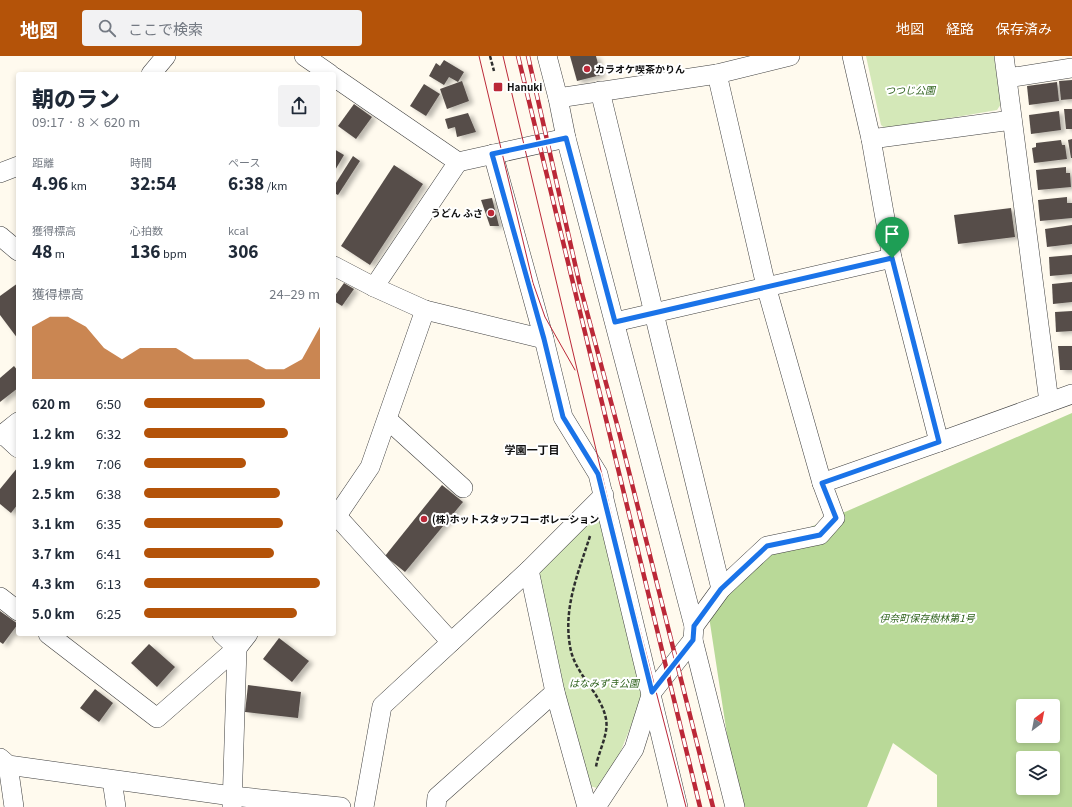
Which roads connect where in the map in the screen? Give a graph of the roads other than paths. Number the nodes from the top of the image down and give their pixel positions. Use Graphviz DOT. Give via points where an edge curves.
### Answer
graph roads {
  1 [pos="166,56"];
  2 [pos="304,56"];
  3 [pos="547,56"];
  4 [pos="790,56"];
  5 [pos="852,56"];
  6 [pos="1004,56"];
  7 [pos="1072,68"];
  8 [pos="153,72"];
  9 [pos="327,72"];
  10 [pos="717,74"];
  11 [pos="336,77"];
  12 [pos="1008,78"];
  13 [pos="600,91"];
  14 [pos="558,98"];
  15 [pos="1012,120"];
  16 [pos="566,138"];
  17 [pos="871,139"];
  18 [pos="492,154"];
  19 [pos="458,162"];
  20 [pos="16,167"];
  21 [pos="0,173"];
  22 [pos="0,236"];
  23 [pos="16,249"];
  24 [pos="892,258"];
  25 [pos="336,267"];
  26 [pos="766,286"];
  27 [pos="374,287"];
  28 [pos="426,310"];
  29 [pos="654,313"];
  30 [pos="615,322"];
  31 [pos="544,339"];
  32 [pos="1072,394"];
  33 [pos="1049,402"];
  34 [pos="388,420"];
  35 [pos="16,424"];
  36 [pos="1,435"];
  37 [pos="939,442"];
  38 [pos="16,446"];
  39 [pos="822,483"];
  40 [pos="463,488"];
  41 [pos="604,495"];
  42 [pos="336,515"];
  43 [pos="336,517"];
  44 [pos="529,570"];
  45 [pos="721,589"];
  46 [pos="0,597"];
  47 [pos="16,609"];
  48 [pos="694,633"];
  49 [pos="51,636"];
  50 [pos="228,636"];
  51 [pos="243,641"];
  52 [pos="451,642"];
  53 [pos="555,692"];
  54 [pos="652,692"];
  55 [pos="4,762"];
  56 [pos="112,780"];
  57 [pos="232,801"];
  58 [pos="14,807"];
  59 [pos="116,807"];
  60 [pos="341,807"];
  61 [pos="364,807"];
  62 [pos="436,807"];
  63 [pos="588,807"];
  64 [pos="596,807"];
  65 [pos="678,807"];
  66 [pos="735,807"];
  1 -- 8 [label="street"];
  2 -- 9 [label="street"];
  3 -- 14 [label="street"];
  4 -- 10 [label="street"];
  5 -- 17 [label="street"];
  6 -- 12 [label="street"];
  7 -- 12 [label="street"];
  10 -- 13 [label="street"];
  10 -- 26 [label="street"];
  11 -- 19 [label="street"];
  12 -- 15 [label="street"];
  13 -- 14 [label="street"];
  13 -- 29 [label="street"];
  14 -- 16 [label="street"];
  15 -- 17 [label="street"];
  15 -- 33 [label="street"];
  16 -- 18 [label="street"];
  16 -- 30 [label="street"];
  17 -- 24 [label="street"];
  18 -- 19 [label="street"];
  18 -- 31 [label="street"];
  19 -- 27 [label="street"];
  20 -- 21 [label="street"];
  22 -- 23 [label="street"];
  24 -- 26 [label="street"];
  24 -- 37 [label="street"];
  25 -- 27 [label="street"];
  26 -- 29 [label="street"];
  26 -- 39 [label="street"];
  27 -- 28 [label="street"];
  28 -- 31 [label="street"];
  28 -- 34 [label="street"];
  29 -- 30 [label="street"];
  29 -- 45 [label="street"];
  30 -- 48 [label="street"];
  31 -- 41 [label="street" via="563,417 598,474"];
  32 -- 33 [label="street"];
  33 -- 37 [label="street"];
  34 -- 40 [label="street"];
  34 -- 42 [label="street" via="370,467"];
  35 -- 36 [label="street"];
  36 -- 38 [label="street"];
  37 -- 39 [label="street"];
  39 -- 45 [label="street" via="836,518 820,535 767,546"];
  41 -- 44 [label="street"];
  41 -- 54 [label="street"];
  43 -- 52 [label="street"];
  44 -- 52 [label="street"];
  44 -- 53 [label="street"];
  45 -- 48 [label="street"];
  46 -- 47 [label="street"];
  48 -- 54 [label="street"];
  48 -- 66 [label="street"];
  49 -- 51 [label="street" via="157,718"];
  50 -- 51 [label="street"];
  51 -- 57 [label="street"];
  52 -- 61 [label="street" via="382,706"];
  53 -- 62 [label="street" via="437,797"];
  53 -- 63 [label="street"];
  54 -- 64 [label="street" via="634,749"];
  54 -- 65 [label="street"];
  55 -- 56 [label="street"];
  55 -- 58 [label="street"];
  56 -- 57 [label="street"];
  56 -- 59 [label="street"];
  57 -- 60 [label="street"];
}
